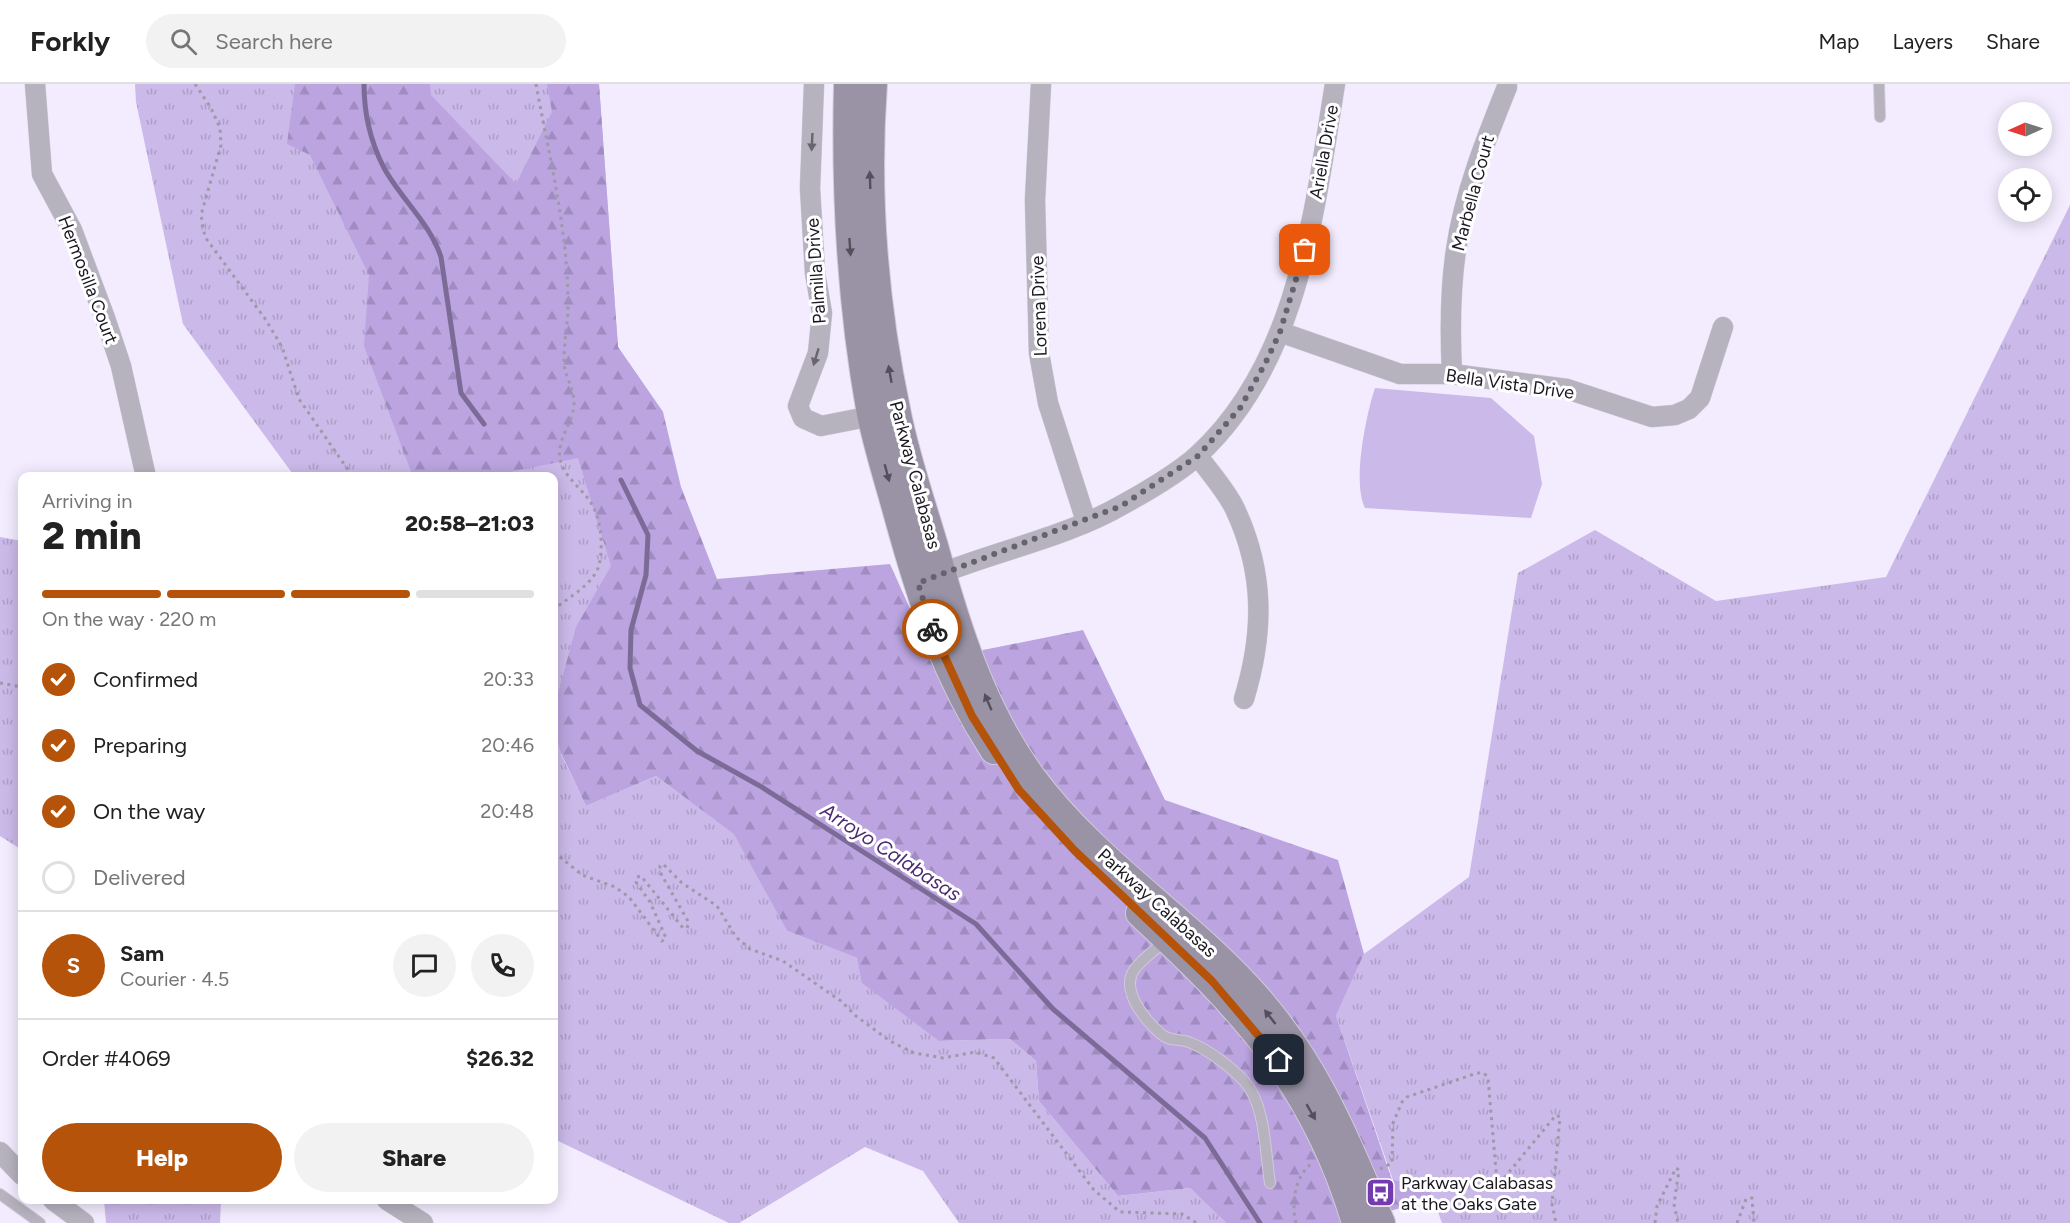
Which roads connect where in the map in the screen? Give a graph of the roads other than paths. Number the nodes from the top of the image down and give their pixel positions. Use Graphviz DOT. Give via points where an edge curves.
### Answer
graph roads {
  1 [pos="35,84"];
  2 [pos="814,84"];
  3 [pos="848,84"];
  4 [pos="873,84"];
  5 [pos="1041,84"];
  6 [pos="1335,84"];
  7 [pos="1879,84"];
  8 [pos="1507,87"];
  9 [pos="1880,117"];
  10 [pos="1723,327"];
  11 [pos="1280,332"];
  12 [pos="1452,374"];
  13 [pos="884,414"];
  14 [pos="1198,456"];
  15 [pos="145,472"];
  16 [pos="1086,521"];
  17 [pos="930,578"];
  18 [pos="1244,699"];
  19 [pos="1168,939"];
  20 [pos="0,1152"];
  21 [pos="1346,1163"];
  22 [pos="18,1171"];
  23 [pos="1270,1183"];
  24 [pos="0,1194"];
  25 [pos="58,1204"];
  26 [pos="393,1204"];
  27 [pos="1368,1221"];
  28 [pos="40,1223"];
  29 [pos="84,1223"];
  30 [pos="423,1223"];
  1 -- 15 [label="street, Hermosilla Court" via="42,174 72,230 105,318 121,366"];
  2 -- 13 [label="street, Palmilla Drive, one-way" via="810,188 815,273 822,313 818,353 798,406 803,418 821,426"];
  3 -- 13 [label="street, Parkway Calabasas, one-way" via="846,177 853,297"];
  13 -- 4 [label="street, Parkway Calabasas, one-way" via="883,336 872,241"];
  5 -- 16 [label="street, Lorena Drive" via="1035,200 1039,353 1048,403"];
  6 -- 11 [label="street, Ariella Drive" via="1311,230"];
  7 -- 9 [label="lane"];
  8 -- 12 [label="street, Marbella Court" via="1480,153 1456,249 1450,338"];
  10 -- 12 [label="street, Bella Vista Drive" via="1700,398 1675,415 1652,417 1567,389"];
  11 -- 12 [label="street, Bella Vista Drive" via="1400,374"];
  11 -- 14 [label="street, Ariella Drive" via="1240,408"];
  13 -- 17 [label="street, Parkway Calabasas"];
  14 -- 16 [label="street, Ariella Drive" via="1121,506"];
  14 -- 18 [label="street" via="1235,508 1257,580 1259,642"];
  16 -- 17 [label="street, Ariella Drive"];
  17 -- 19 [label="street, Parkway Calabasas" via="937,644 972,716 1019,790 1074,850"];
  21 -- 17 [label="street, Parkway Calabasas, one-way" via="1310,1068 1248,988 1077,830 1032,778 993,713 967,650"];
  19 -- 21 [label="street, Parkway Calabasas, one-way" via="1219,988 1288,1073"];
  19 -- 23 [label="lane" via="1134,970 1132,995 1161,1034 1190,1042 1244,1081 1260,1117"];
  20 -- 22 [label="street"];
  21 -- 27 [label="street, Parkway Calabasas"];
  24 -- 28 [label="lane"];
  25 -- 29 [label="street"];
  26 -- 30 [label="street"];
}
